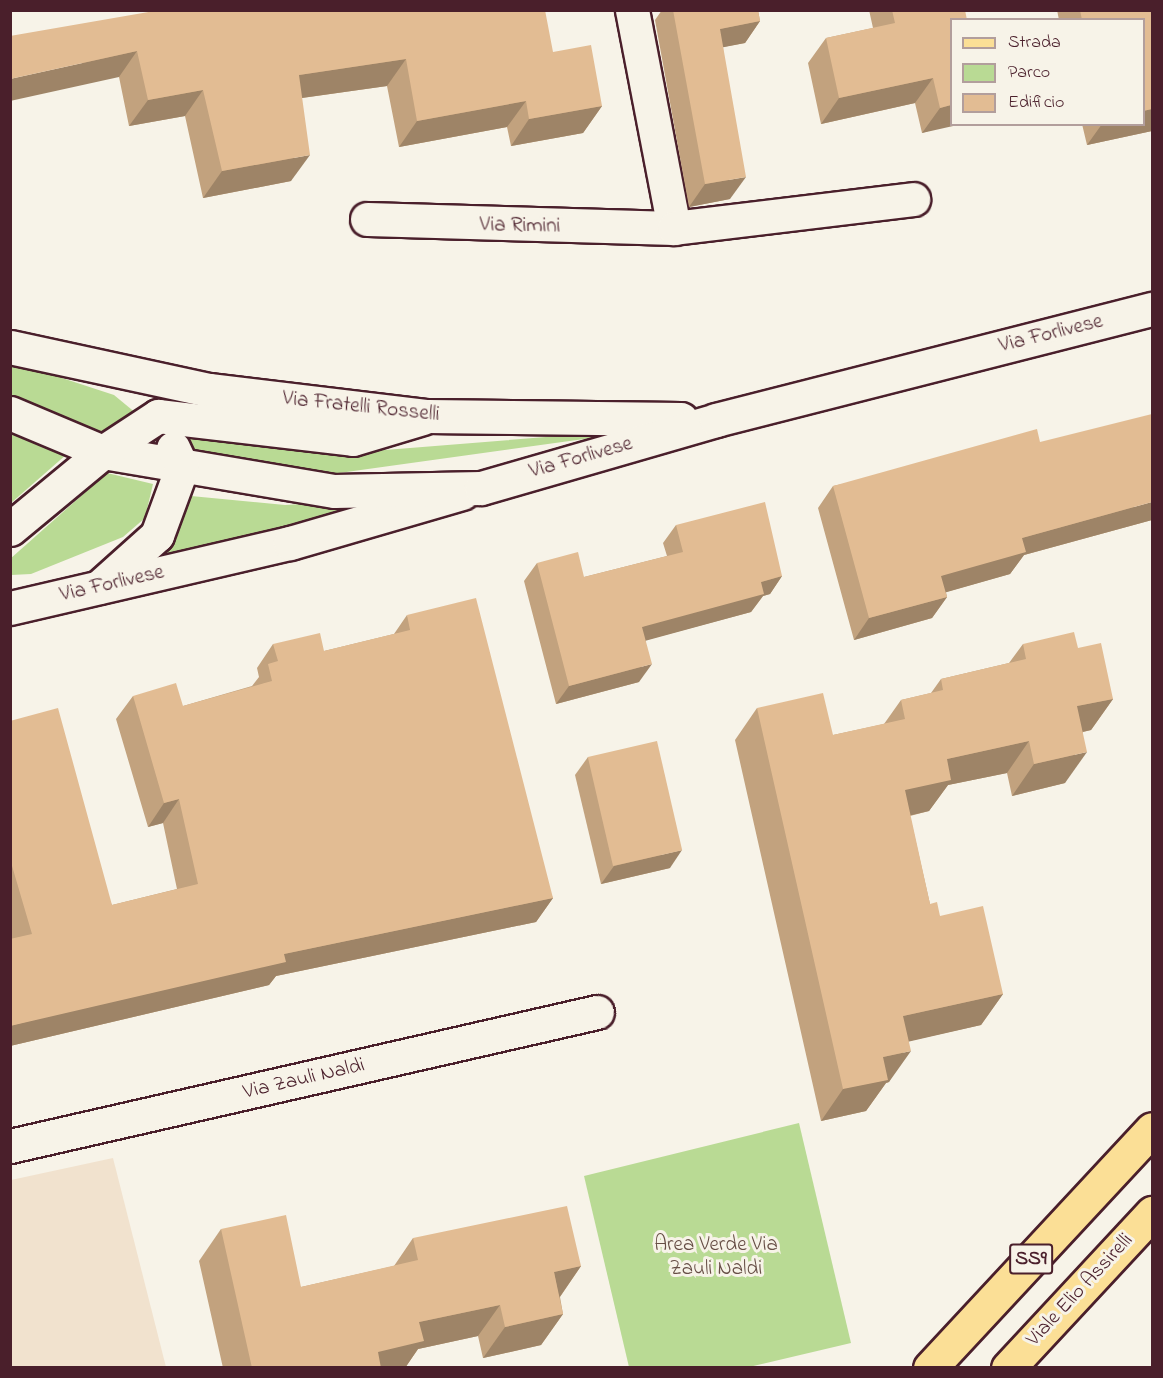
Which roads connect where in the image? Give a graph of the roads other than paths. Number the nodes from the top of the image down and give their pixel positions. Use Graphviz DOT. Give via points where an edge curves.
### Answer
graph roads {
  1 [pos="632,10"];
  2 [pos="913,199"];
  3 [pos="367,219"];
  4 [pos="674,228"];
  5 [pos="1152,309"];
  6 [pos="10,347"];
  7 [pos="120,369"];
  8 [pos="10,413"];
  9 [pos="158,416"];
  10 [pos="427,416"];
  11 [pos="716,420"];
  12 [pos="103,452"];
  13 [pos="182,467"];
  14 [pos="481,488"];
  15 [pos="10,529"];
  16 [pos="99,587"];
  17 [pos="10,608"];
  18 [pos="597,1012"];
  19 [pos="1152,1129"];
  20 [pos="10,1146"];
  21 [pos="1152,1213"];
  22 [pos="930,1368"];
  23 [pos="1008,1368"];
  1 -- 4 [label="main road"];
  2 -- 4 [label="main road, Via Rimini"];
  3 -- 4 [label="main road, Via Rimini"];
  5 -- 11 [label="main road, Via Forlivese"];
  6 -- 7 [label="main road, Via Fratelli Rosselli"];
  7 -- 9 [label="main road"];
  7 -- 10 [label="main road, Via Fratelli Rosselli" via="209,390"];
  8 -- 12 [label="main road"];
  9 -- 10 [label="main road" via="353,439"];
  9 -- 12 [label="main road"];
  9 -- 13 [label="main road"];
  10 -- 11 [label="main road, Via Fratelli Rosselli"];
  11 -- 14 [label="main road, Via Forlivese"];
  12 -- 13 [label="main road"];
  12 -- 15 [label="main road"];
  13 -- 14 [label="main road" via="334,491"];
  13 -- 16 [label="main road" via="157,535"];
  14 -- 16 [label="main road, Via Forlivese" via="290,543"];
  16 -- 17 [label="main road, Via Forlivese"];
  18 -- 20 [label="main road, Via Zauli Naldi"];
  19 -- 22 [label="main road, SS9"];
  21 -- 23 [label="main road, Viale Elio Assirelli / SS9"];
}
